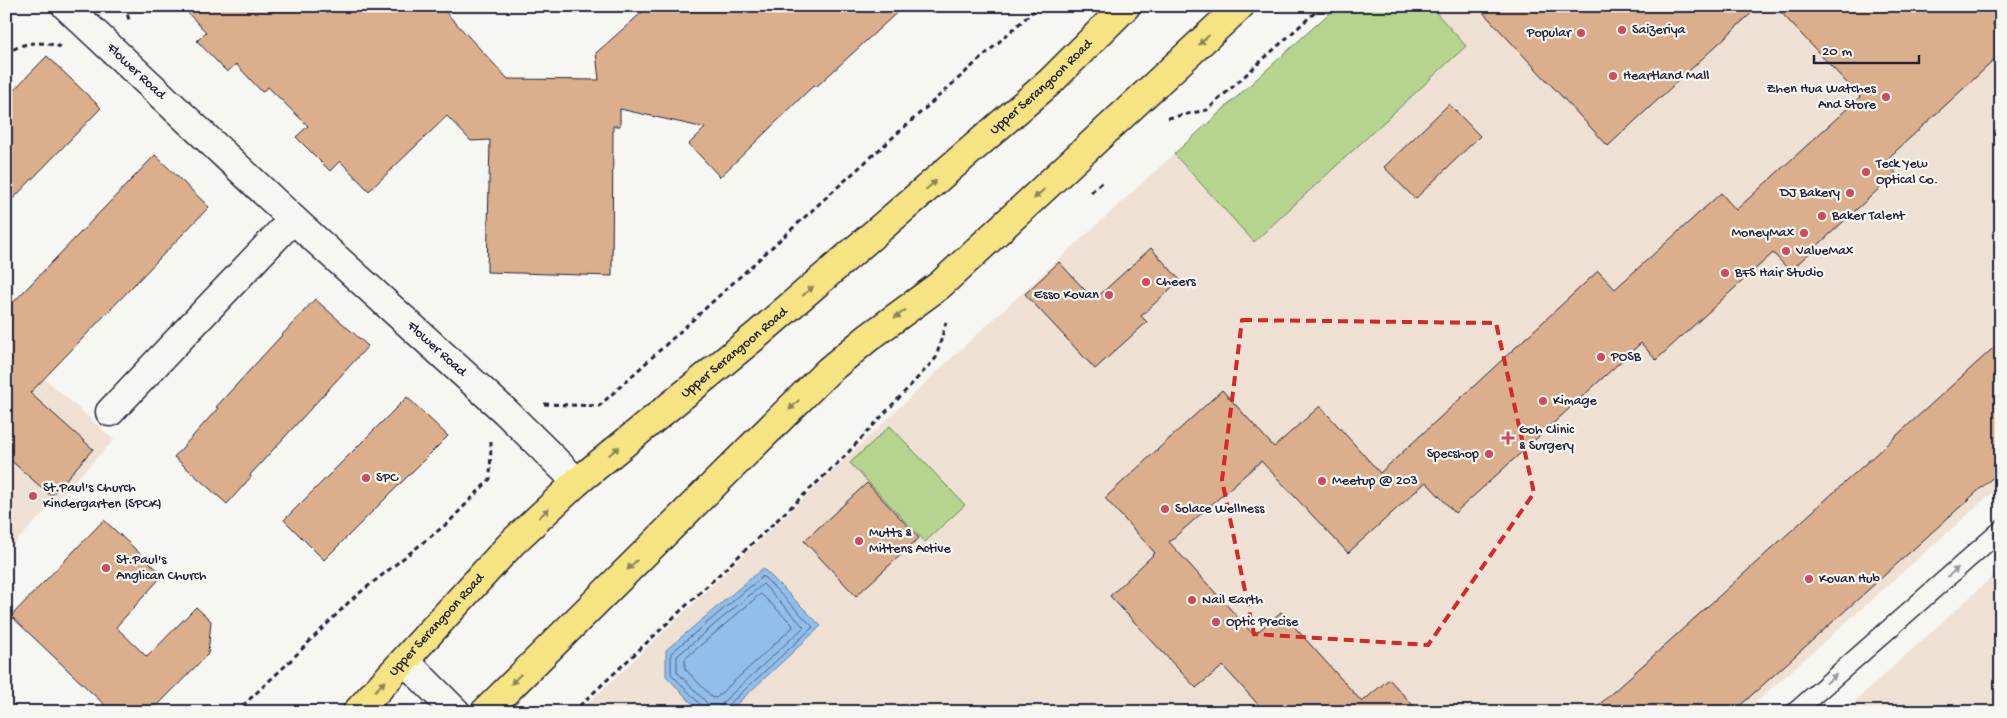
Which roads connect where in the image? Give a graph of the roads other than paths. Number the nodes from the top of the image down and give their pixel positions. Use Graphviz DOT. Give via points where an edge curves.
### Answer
graph roads {
  1 [pos="66,6"];
  2 [pos="1126,6"];
  3 [pos="1240,6"];
  4 [pos="294,219"];
  5 [pos="110,412"];
  6 [pos="577,482"];
  7 [pos="2001,530"];
  8 [pos="405,661"];
  9 [pos="357,712"];
  10 [pos="456,712"];
  11 [pos="485,712"];
  12 [pos="1795,712"];
  1 -- 4 [label="street, Flower Road"];
  6 -- 2 [label="main road, Upper Serangoon Road, one-way" via="758,334 1036,94"];
  3 -- 11 [label="main road, one-way" via="940,285 828,371"];
  4 -- 5 [label="street"];
  4 -- 6 [label="street, Flower Road" via="506,412"];
  8 -- 6 [label="main road, Upper Serangoon Road, one-way" via="512,544"];
  12 -- 7 [label="lane, one-way"];
  9 -- 8 [label="main road, Upper Serangoon Road, one-way"];
  8 -- 10 [label="street"];
}
